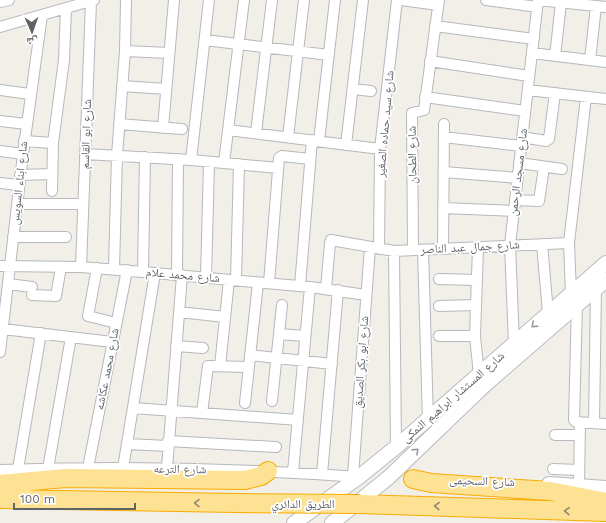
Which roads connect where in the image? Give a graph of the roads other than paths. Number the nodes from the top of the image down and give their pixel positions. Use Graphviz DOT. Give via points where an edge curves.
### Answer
graph roads {
  1 [pos="8,0"];
  2 [pos="92,0"];
  3 [pos="126,0"];
  4 [pos="174,0"];
  5 [pos="209,0"];
  6 [pos="244,0"];
  7 [pos="272,0"];
  8 [pos="304,0"];
  9 [pos="335,0"];
  10 [pos="363,0"];
  11 [pos="397,0"];
  12 [pos="401,0"];
  13 [pos="486,0"];
  14 [pos="0,2"];
  15 [pos="538,2"];
  16 [pos="438,3"];
  17 [pos="561,3"];
  18 [pos="601,7"];
  19 [pos="66,8"];
  20 [pos="42,15"];
  21 [pos="435,26"];
  22 [pos="0,27"];
  23 [pos="534,39"];
  24 [pos="205,40"];
  25 [pos="238,44"];
  26 [pos="266,48"];
  27 [pos="125,51"];
  28 [pos="298,51"];
  29 [pos="169,53"];
  30 [pos="532,53"];
  31 [pos="329,55"];
  32 [pos="555,56"];
  33 [pos="590,60"];
  34 [pos="430,61"];
  35 [pos="606,62"];
  36 [pos="530,76"];
  37 [pos="122,86"];
  38 [pos="166,89"];
  39 [pos="353,89"];
  40 [pos="0,90"];
  41 [pos="528,90"];
  42 [pos="371,91"];
  43 [pos="555,93"];
  44 [pos="30,94"];
  45 [pos="425,97"];
  46 [pos="586,97"];
  47 [pos="606,99"];
  48 [pos="525,111"];
  49 [pos="0,121"];
  50 [pos="26,124"];
  51 [pos="119,124"];
  52 [pos="444,124"];
  53 [pos="163,128"];
  54 [pos="182,129"];
  55 [pos="228,130"];
  56 [pos="256,133"];
  57 [pos="288,137"];
  58 [pos="444,137"];
  59 [pos="24,141"];
  60 [pos="315,141"];
  61 [pos="522,142"];
  62 [pos="53,143"];
  63 [pos="346,145"];
  64 [pos="380,149"];
  65 [pos="0,151"];
  66 [pos="23,154"];
  67 [pos="85,154"];
  68 [pos="117,155"];
  69 [pos="146,157"];
  70 [pos="178,159"];
  71 [pos="310,159"];
  72 [pos="191,160"];
  73 [pos="209,162"];
  74 [pos="224,163"];
  75 [pos="519,163"];
  76 [pos="239,164"];
  77 [pos="544,166"];
  78 [pos="278,168"];
  79 [pos="562,169"];
  80 [pos="444,172"];
  81 [pos="20,174"];
  82 [pos="52,174"];
  83 [pos="518,178"];
  84 [pos="0,183"];
  85 [pos="19,185"];
  86 [pos="52,191"];
  87 [pos="515,200"];
  88 [pos="17,204"];
  89 [pos="83,204"];
  90 [pos="443,208"];
  91 [pos="514,211"];
  92 [pos="13,237"];
  93 [pos="66,237"];
  94 [pos="569,242"];
  95 [pos="542,244"];
  96 [pos="510,245"];
  97 [pos="478,247"];
  98 [pos="375,248"];
  99 [pos="443,248"];
  100 [pos="418,250"];
  101 [pos="394,251"];
  102 [pos="606,263"];
  103 [pos="5,266"];
  104 [pos="62,267"];
  105 [pos="81,267"];
  106 [pos="97,268"];
  107 [pos="114,269"];
  108 [pos="127,270"];
  109 [pos="143,272"];
  110 [pos="154,273"];
  111 [pos="179,275"];
  112 [pos="206,278"];
  113 [pos="439,279"];
  114 [pos="233,280"];
  115 [pos="477,280"];
  116 [pos="263,283"];
  117 [pos="8,284"];
  118 [pos="601,284"];
  119 [pos="305,287"];
  120 [pos="326,289"];
  121 [pos="338,290"];
  122 [pos="366,295"];
  123 [pos="574,299"];
  124 [pos="3,303"];
  125 [pos="282,305"];
  126 [pos="476,305"];
  127 [pos="439,306"];
  128 [pos="179,312"];
  129 [pos="548,313"];
  130 [pos="225,317"];
  131 [pos="116,323"];
  132 [pos="2,332"];
  133 [pos="41,334"];
  134 [pos="279,334"];
  135 [pos="305,336"];
  136 [pos="438,336"];
  137 [pos="475,336"];
  138 [pos="71,337"];
  139 [pos="112,342"];
  140 [pos="514,344"];
  141 [pos="176,346"];
  142 [pos="203,348"];
  143 [pos="0,352"];
  144 [pos="250,355"];
  145 [pos="276,358"];
  146 [pos="303,361"];
  147 [pos="332,364"];
  148 [pos="220,366"];
  149 [pos="249,367"];
  150 [pos="482,380"];
  151 [pos="272,400"];
  152 [pos="245,403"];
  153 [pos="132,408"];
  154 [pos="171,411"];
  155 [pos="202,413"];
  156 [pos="298,420"];
  157 [pos="428,420"];
  158 [pos="580,422"];
  159 [pos="594,423"];
  160 [pos="606,424"];
  161 [pos="555,435"];
  162 [pos="579,435"];
  163 [pos="128,444"];
  164 [pos="168,444"];
  165 [pos="276,447"];
  166 [pos="396,447"];
  167 [pos="88,468"];
  168 [pos="124,468"];
  169 [pos="167,468"];
  170 [pos="18,469"];
  171 [pos="44,469"];
  172 [pos="553,469"];
  173 [pos="0,470"];
  174 [pos="579,470"];
  175 [pos="268,471"];
  176 [pos="293,472"];
  177 [pos="322,474"];
  178 [pos="356,477"];
  179 [pos="388,478"];
  180 [pos="413,478"];
  181 [pos="0,484"];
  182 [pos="579,486"];
  183 [pos="606,488"];
  184 [pos="0,499"];
  185 [pos="606,502"];
  186 [pos="606,512"];
  187 [pos="294,523"];
  188 [pos="332,523"];
  1 -- 14 [label="street"];
  2 -- 19 [label="street"];
  2 -- 67 [label="street, شارع ابو القاسم"];
  3 -- 27 [label="street"];
  4 -- 29 [label="street"];
  5 -- 24 [label="street"];
  6 -- 25 [label="street"];
  7 -- 26 [label="street"];
  8 -- 28 [label="street"];
  9 -- 31 [label="street"];
  10 -- 39 [label="street"];
  11 -- 64 [label="street, شارع سيد حماده الصغير"];
  12 -- 16 [label="street"];
  13 -- 15 [label="street"];
  15 -- 17 [label="street"];
  15 -- 23 [label="street, شارع مسجد الرحمن"];
  16 -- 21 [label="street, شارع الطحان"];
  17 -- 18 [label="street"];
  17 -- 32 [label="street"];
  18 -- 33 [label="street"];
  19 -- 20 [label="street"];
  19 -- 62 [label="street" via="64,60"];
  20 -- 22 [label="street"];
  20 -- 44 [label="street, شارع ابناء السويس"];
  21 -- 23 [label="street"];
  21 -- 34 [label="street, شارع الطحان"];
  23 -- 30 [label="street, شارع مسجد الرحمن"];
  24 -- 25 [label="street"];
  24 -- 72 [label="street"];
  25 -- 26 [label="street"];
  25 -- 55 [label="street"];
  26 -- 28 [label="street"];
  26 -- 56 [label="street"];
  27 -- 29 [label="street"];
  27 -- 37 [label="street"];
  28 -- 31 [label="street"];
  28 -- 57 [label="street"];
  29 -- 38 [label="street"];
  30 -- 32 [label="street"];
  30 -- 36 [label="street, شارع مسجد الرحمن"];
  31 -- 60 [label="street"];
  32 -- 33 [label="street"];
  33 -- 35 [label="street"];
  34 -- 36 [label="street"];
  34 -- 45 [label="street, شارع الطحان"];
  36 -- 41 [label="street, شارع مسجد الرحمن"];
  37 -- 38 [label="street"];
  37 -- 51 [label="street"];
  38 -- 53 [label="street"];
  39 -- 42 [label="street"];
  39 -- 63 [label="street"];
  40 -- 44 [label="street"];
  41 -- 43 [label="street"];
  41 -- 48 [label="street, شارع مسجد الرحمن"];
  43 -- 46 [label="street"];
  43 -- 61 [label="street" via="549,140"];
  44 -- 50 [label="street, شارع ابناء السويس"];
  45 -- 48 [label="street"];
  45 -- 100 [label="street, شارع الطحان" via="423,111 412,113"];
  46 -- 47 [label="street"];
  46 -- 94 [label="street"];
  48 -- 61 [label="street, شارع مسجد الرحمن"];
  49 -- 50 [label="street"];
  50 -- 59 [label="street, شارع ابناء السويس"];
  51 -- 53 [label="street"];
  51 -- 68 [label="street"];
  52 -- 58 [label="street"];
  53 -- 54 [label="street"];
  55 -- 56 [label="street"];
  55 -- 74 [label="street"];
  56 -- 57 [label="street"];
  57 -- 60 [label="street"];
  58 -- 61 [label="street"];
  58 -- 80 [label="street"];
  59 -- 62 [label="street"];
  59 -- 66 [label="street, شارع ابناء السويس"];
  60 -- 63 [label="street"];
  60 -- 71 [label="street"];
  61 -- 75 [label="street, شارع مسجد الرحمن"];
  62 -- 82 [label="street"];
  63 -- 64 [label="street"];
  64 -- 98 [label="street, شارع سيد حماده الصغير"];
  65 -- 66 [label="street"];
  66 -- 81 [label="street, شارع ابناء السويس"];
  67 -- 68 [label="street"];
  67 -- 89 [label="street, شارع ابو القاسم"];
  68 -- 69 [label="street"];
  68 -- 107 [label="street"];
  69 -- 70 [label="street"];
  69 -- 109 [label="street"];
  70 -- 72 [label="street"];
  70 -- 111 [label="street"];
  71 -- 78 [label="street" via="281,156"];
  71 -- 119 [label="street"];
  72 -- 73 [label="street"];
  73 -- 74 [label="street"];
  73 -- 112 [label="street"];
  74 -- 76 [label="street"];
  75 -- 77 [label="street"];
  75 -- 83 [label="street, شارع مسجد الرحمن"];
  76 -- 78 [label="street"];
  76 -- 114 [label="street"];
  77 -- 79 [label="street"];
  77 -- 87 [label="street" via="539,201"];
  78 -- 116 [label="street"];
  80 -- 83 [label="street"];
  80 -- 90 [label="street"];
  81 -- 82 [label="street"];
  81 -- 85 [label="street, شارع ابناء السويس"];
  82 -- 86 [label="street"];
  83 -- 87 [label="street, شارع مسجد الرحمن"];
  84 -- 85 [label="street"];
  85 -- 88 [label="street, شارع ابناء السويس"];
  87 -- 91 [label="street, شارع مسجد الرحمن"];
  88 -- 89 [label="street"];
  88 -- 92 [label="street, شارع ابناء السويس"];
  89 -- 105 [label="street, شارع ابو القاسم"];
  90 -- 91 [label="street"];
  90 -- 99 [label="street"];
  91 -- 96 [label="street, شارع مسجد الرحمن"];
  92 -- 93 [label="street"];
  92 -- 103 [label="street, شارع ابناء السويس"];
  94 -- 95 [label="street, شارع جمال عبد الناصر"];
  94 -- 123 [label="street"];
  95 -- 96 [label="street, شارع جمال عبد الناصر"];
  95 -- 129 [label="street"];
  96 -- 97 [label="street, شارع جمال عبد الناصر"];
  96 -- 140 [label="street, شارع مسجد الرحمن"];
  97 -- 99 [label="street, شارع جمال عبد الناصر"];
  97 -- 115 [label="street"];
  98 -- 101 [label="street, شارع جمال عبد الناصر"];
  98 -- 120 [label="street, شارع جمال عبد الناصر" via="330,241"];
  98 -- 122 [label="street, شارع ابو بكر الصديق"];
  99 -- 100 [label="street, شارع جمال عبد الناصر"];
  100 -- 101 [label="street, شارع جمال عبد الناصر"];
  100 -- 157 [label="street"];
  101 -- 166 [label="street"];
  102 -- 123 [label="main road, شارع المستشار ابراهيم النمكى"];
  103 -- 104 [label="street, شارع محمد علام"];
  103 -- 117 [label="street, شارع ابناء السويس"];
  104 -- 105 [label="street, شارع محمد علام"];
  104 -- 117 [label="street" via="56,296"];
  105 -- 106 [label="street, شارع محمد علام"];
  106 -- 107 [label="street, شارع محمد علام"];
  106 -- 131 [label="street" via="88,316"];
  107 -- 108 [label="street, شارع محمد علام"];
  108 -- 109 [label="street, شارع محمد علام"];
  108 -- 131 [label="street, شارع محمد عكاشه"];
  109 -- 110 [label="street, شارع محمد علام"];
  110 -- 111 [label="street, شارع محمد علام"];
  110 -- 153 [label="street"];
  111 -- 112 [label="street, شارع محمد علام"];
  111 -- 128 [label="street"];
  112 -- 114 [label="street, شارع محمد علام"];
  113 -- 115 [label="street"];
  114 -- 116 [label="street, شارع محمد علام"];
  114 -- 130 [label="street"];
  115 -- 126 [label="street"];
  116 -- 119 [label="street, شارع محمد علام"];
  116 -- 144 [label="street"];
  117 -- 124 [label="street, شارع ابناء السويس"];
  118 -- 123 [label="main road, شارع المستشار ابراهيم النمكى"];
  118 -- 159 [label="street"];
  119 -- 120 [label="street, شارع محمد علام"];
  119 -- 135 [label="street"];
  120 -- 121 [label="street, شارع محمد علام"];
  121 -- 122 [label="street, شارع محمد علام"];
  121 -- 147 [label="street"];
  122 -- 178 [label="street, شارع ابو بكر الصديق"];
  123 -- 129 [label="main road, شارع المستشار ابراهيم النمكى"];
  123 -- 150 [label="main road, شارع المستشار ابراهيم النمكى"];
  123 -- 158 [label="street" via="574,420"];
  124 -- 132 [label="street, شارع ابناء السويس"];
  125 -- 134 [label="street"];
  126 -- 127 [label="street"];
  126 -- 137 [label="street"];
  128 -- 130 [label="street"];
  128 -- 141 [label="street"];
  129 -- 140 [label="main road, شارع المستشار ابراهيم النمكى, one-way"];
  130 -- 148 [label="street"];
  131 -- 139 [label="street, شارع محمد عكاشه"];
  132 -- 133 [label="street"];
  132 -- 143 [label="street, شارع ابناء السويس"];
  133 -- 138 [label="street"];
  133 -- 170 [label="street"];
  134 -- 135 [label="street"];
  134 -- 145 [label="street"];
  135 -- 146 [label="street"];
  136 -- 137 [label="street"];
  137 -- 150 [label="street"];
  138 -- 139 [label="street"];
  138 -- 171 [label="street" via="65,373 62,372 58,376"];
  139 -- 167 [label="street, شارع محمد عكاشه"];
  140 -- 150 [label="main road, شارع المستشار ابراهيم النمكى"];
  141 -- 142 [label="street"];
  141 -- 154 [label="street"];
  144 -- 145 [label="street"];
  144 -- 149 [label="street"];
  145 -- 146 [label="street"];
  145 -- 151 [label="street"];
  146 -- 147 [label="street"];
  146 -- 156 [label="street"];
  147 -- 177 [label="street"];
  148 -- 149 [label="street"];
  148 -- 155 [label="street" via="208,367"];
  149 -- 152 [label="street"];
  150 -- 157 [label="main road, شارع المستشار ابراهيم النمكى"];
  179 -- 150 [label="main road, شارع المستشار ابراهيم النمكى, one-way"];
  153 -- 154 [label="street"];
  153 -- 163 [label="street"];
  154 -- 155 [label="street"];
  154 -- 164 [label="street"];
  155 -- 156 [label="street"];
  156 -- 176 [label="street"];
  157 -- 166 [label="main road, شارع المستشار ابراهيم النمكى"];
  158 -- 159 [label="street"];
  158 -- 162 [label="street"];
  159 -- 160 [label="street"];
  161 -- 162 [label="street"];
  162 -- 174 [label="street"];
  163 -- 164 [label="street"];
  163 -- 168 [label="street"];
  164 -- 165 [label="street"];
  164 -- 169 [label="street"];
  166 -- 178 [label="main road, شارع المستشار ابراهيم النمكى"];
  167 -- 168 [label="street, شارع الترعه"];
  167 -- 171 [label="street, شارع الترعه"];
  168 -- 169 [label="street, شارع الترعه"];
  169 -- 175 [label="street, شارع الترعه"];
  170 -- 171 [label="street, شارع الترعه"];
  170 -- 173 [label="street, شارع الترعه"];
  172 -- 174 [label="street"];
  174 -- 182 [label="street"];
  175 -- 176 [label="street, شارع الترعه"];
  175 -- 181 [label="highway" via="245,480 66,478"];
  176 -- 177 [label="street, شارع الترعه"];
  177 -- 178 [label="street, شارع الترعه"];
  178 -- 179 [label="main road, شارع السحيمى"];
  178 -- 187 [label="main road, شارع المستشار ابراهيم النمكى"];
  179 -- 180 [label="main road, شارع السحيمى"];
  179 -- 188 [label="main road, شارع المستشار ابراهيم النمكى"];
  180 -- 182 [label="main road, شارع السحيمى"];
  180 -- 185 [label="highway" via="431,483 550,491"];
  182 -- 183 [label="main road, شارع السحيمى"];
  186 -- 184 [label="highway, الطريق الدائري, one-way, bridge" via="360,504"];
}
